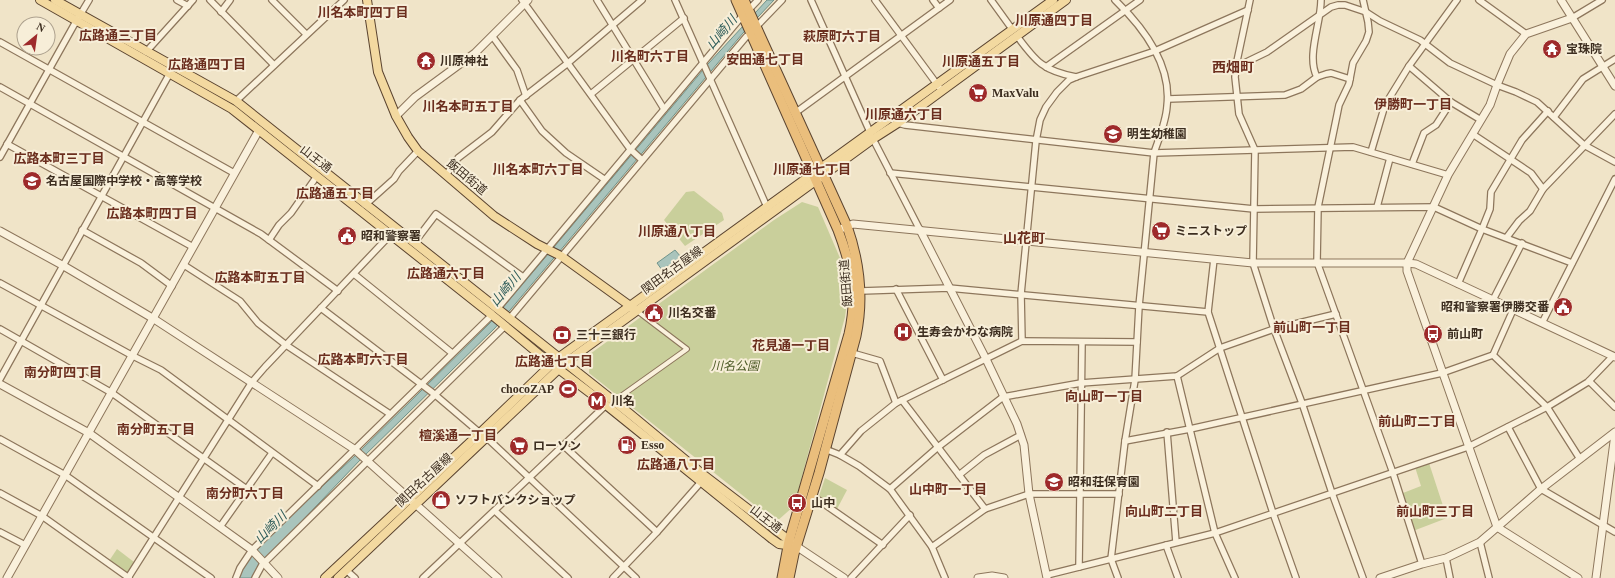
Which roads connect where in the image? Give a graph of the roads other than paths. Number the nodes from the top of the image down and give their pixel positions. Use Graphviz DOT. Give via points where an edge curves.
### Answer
graph roads {
  1 [pos="40,0"];
  2 [pos="55,0"];
  3 [pos="89,0"];
  4 [pos="177,0"];
  5 [pos="193,0"];
  6 [pos="210,0"];
  7 [pos="230,0"];
  8 [pos="272,0"];
  9 [pos="344,0"];
  10 [pos="367,0"];
  11 [pos="597,0"];
  12 [pos="675,0"];
  13 [pos="736,0"];
  14 [pos="744,0"];
  15 [pos="758,0"];
  16 [pos="782,0"];
  17 [pos="811,0"];
  18 [pos="875,0"];
  19 [pos="933,0"];
  20 [pos="950,0"];
  21 [pos="991,0"];
  22 [pos="1053,0"];
  23 [pos="1066,0"];
  24 [pos="1115,0"];
  25 [pos="1140,0"];
  26 [pos="1250,0"];
  27 [pos="1321,0"];
  28 [pos="1363,0"];
  29 [pos="1457,0"];
  30 [pos="1479,0"];
  31 [pos="1561,0"];
  32 [pos="1602,0"];
  33 [pos="525,1"];
  34 [pos="640,1"];
  35 [pos="188,6"];
  36 [pos="939,8"];
  37 [pos="1125,10"];
  38 [pos="1248,10"];
  39 [pos="221,12"];
  40 [pos="1366,12"];
  41 [pos="746,13"];
  42 [pos="1321,13"];
  43 [pos="78,17"];
  44 [pos="684,18"];
  45 [pos="1572,18"];
  46 [pos="612,26"];
  47 [pos="753,28"];
  48 [pos="1014,33"];
  49 [pos="306,34"];
  50 [pos="1526,34"];
  51 [pos="901,36"];
  52 [pos="493,37"];
  53 [pos="0,42"];
  54 [pos="1426,44"];
  55 [pos="1155,51"];
  56 [pos="146,52"];
  57 [pos="632,59"];
  58 [pos="1615,59"];
  59 [pos="568,63"];
  60 [pos="703,63"];
  61 [pos="274,65"];
  62 [pos="1409,66"];
  63 [pos="1046,67"];
  64 [pos="1236,67"];
  65 [pos="1604,67"];
  66 [pos="49,69"];
  67 [pos="170,73"];
  68 [pos="845,77"];
  69 [pos="1076,77"];
  70 [pos="1317,77"];
  71 [pos="711,79"];
  72 [pos="1350,79"];
  73 [pos="1497,85"];
  74 [pos="1615,86"];
  75 [pos="0,87"];
  76 [pos="939,88"];
  77 [pos="590,94"];
  78 [pos="526,96"];
  79 [pos="1237,96"];
  80 [pos="1168,99"];
  81 [pos="520,100"];
  82 [pos="236,101"];
  83 [pos="1451,102"];
  84 [pos="29,104"];
  85 [pos="664,109"];
  86 [pos="1548,111"];
  87 [pos="795,113"];
  88 [pos="1615,114"];
  89 [pos="396,116"];
  90 [pos="1554,117"];
  91 [pos="1481,120"];
  92 [pos="144,121"];
  93 [pos="898,123"];
  94 [pos="259,130"];
  95 [pos="1474,134"];
  96 [pos="871,136"];
  97 [pos="1036,141"];
  98 [pos="7,144"];
  99 [pos="1584,146"];
  100 [pos="1331,147"];
  101 [pos="630,149"];
  102 [pos="1255,150"];
  103 [pos="418,152"];
  104 [pos="1371,152"];
  105 [pos="1154,153"];
  106 [pos="0,157"];
  107 [pos="124,157"];
  108 [pos="1390,158"];
  109 [pos="642,160"];
  110 [pos="1510,160"];
  111 [pos="1615,162"];
  112 [pos="1412,164"];
  113 [pos="822,172"];
  114 [pos="234,173"];
  115 [pos="890,173"];
  116 [pos="446,175"];
  117 [pos="1448,175"];
  118 [pos="317,176"];
  119 [pos="814,178"];
  120 [pos="604,179"];
  121 [pos="1615,179"];
  122 [pos="1031,186"];
  123 [pos="1543,189"];
  124 [pos="101,196"];
  125 [pos="1150,198"];
  126 [pos="365,205"];
  127 [pos="767,207"];
  128 [pos="1318,207"];
  129 [pos="1377,207"];
  130 [pos="1434,207"];
  131 [pos="215,208"];
  132 [pos="1254,209"];
  133 [pos="847,226"];
  134 [pos="82,230"];
  135 [pos="838,230"];
  136 [pos="920,230"];
  137 [pos="1482,230"];
  138 [pos="0,231"];
  139 [pos="394,232"];
  140 [pos="1507,237"];
  141 [pos="269,240"];
  142 [pos="1027,241"];
  143 [pos="414,243"];
  144 [pos="1522,243"];
  145 [pos="193,248"];
  146 [pos="548,249"];
  147 [pos="1145,253"];
  148 [pos="561,255"];
  149 [pos="1214,259"];
  150 [pos="1318,262"];
  151 [pos="1253,263"];
  152 [pos="1407,263"];
  153 [pos="1572,263"];
  154 [pos="62,265"];
  155 [pos="184,265"];
  156 [pos="354,274"];
  157 [pos="523,277"];
  158 [pos="0,283"];
  159 [pos="1458,284"];
  160 [pos="172,286"];
  161 [pos="949,288"];
  162 [pos="896,289"];
  163 [pos="338,290"];
  164 [pos="861,291"];
  165 [pos="1021,294"];
  166 [pos="1493,300"];
  167 [pos="40,306"];
  168 [pos="1139,306"];
  169 [pos="321,308"];
  170 [pos="633,308"];
  171 [pos="1513,310"];
  172 [pos="495,312"];
  173 [pos="1208,312"];
  174 [pos="1336,314"];
  175 [pos="154,319"];
  176 [pos="506,322"];
  177 [pos="1542,323"];
  178 [pos="1274,329"];
  179 [pos="0,330"];
  180 [pos="21,342"];
  181 [pos="1022,342"];
  182 [pos="1082,342"];
  183 [pos="1137,342"];
  184 [pos="286,345"];
  185 [pos="1220,348"];
  186 [pos="452,353"];
  187 [pos="852,353"];
  188 [pos="1493,355"];
  189 [pos="133,356"];
  190 [pos="1614,357"];
  191 [pos="986,359"];
  192 [pos="555,360"];
  193 [pos="562,366"];
  194 [pos="1442,373"];
  195 [pos="1177,376"];
  196 [pos="0,379"];
  197 [pos="944,380"];
  198 [pos="1134,380"];
  199 [pos="1589,381"];
  200 [pos="252,382"];
  201 [pos="1081,383"];
  202 [pos="0,384"];
  203 [pos="421,384"];
  204 [pos="1363,390"];
  205 [pos="112,393"];
  206 [pos="434,394"];
  207 [pos="1004,397"];
  208 [pos="902,400"];
  209 [pos="896,403"];
  210 [pos="610,404"];
  211 [pos="1302,404"];
  212 [pos="1546,407"];
  213 [pos="1615,407"];
  214 [pos="390,414"];
  215 [pos="1241,416"];
  216 [pos="227,420"];
  217 [pos="1508,427"];
  218 [pos="1190,429"];
  219 [pos="1167,432"];
  220 [pos="89,433"];
  221 [pos="1021,435"];
  222 [pos="483,436"];
  223 [pos="0,438"];
  224 [pos="1615,438"];
  225 [pos="1124,440"];
  226 [pos="564,446"];
  227 [pos="938,447"];
  228 [pos="1468,447"];
  229 [pos="354,449"];
  230 [pos="825,449"];
  231 [pos="272,453"];
  232 [pos="840,455"];
  233 [pos="203,458"];
  234 [pos="367,459"];
  235 [pos="1580,459"];
  236 [pos="1393,473"];
  237 [pos="959,474"];
  238 [pos="65,475"];
  239 [pos="529,478"];
  240 [pos="701,482"];
  241 [pos="318,486"];
  242 [pos="890,488"];
  243 [pos="1541,489"];
  244 [pos="248,490"];
  245 [pos="0,493"];
  246 [pos="1332,493"];
  247 [pos="1029,494"];
  248 [pos="1080,494"];
  249 [pos="1119,494"];
  250 [pos="178,497"];
  251 [pos="811,497"];
  252 [pos="410,498"];
  253 [pos="417,505"];
  254 [pos="985,509"];
  255 [pos="494,511"];
  256 [pos="1273,513"];
  257 [pos="910,515"];
  258 [pos="42,516"];
  259 [pos="1604,526"];
  260 [pos="220,527"];
  261 [pos="1497,528"];
  262 [pos="0,532"];
  263 [pos="657,532"];
  264 [pos="1615,532"];
  265 [pos="1215,533"];
  266 [pos="153,537"];
  267 [pos="1176,542"];
  268 [pos="1480,542"];
  269 [pos="460,544"];
  270 [pos="26,545"];
  271 [pos="791,545"];
  272 [pos="883,545"];
  273 [pos="1166,545"];
  274 [pos="932,547"];
  275 [pos="253,551"];
  276 [pos="1446,558"];
  277 [pos="1111,559"];
  278 [pos="264,563"];
  279 [pos="1422,564"];
  280 [pos="623,567"];
  281 [pos="1079,567"];
  282 [pos="346,570"];
  283 [pos="0,576"];
  284 [pos="1047,577"];
  285 [pos="4,578"];
  286 [pos="7,578"];
  287 [pos="128,578"];
  288 [pos="211,578"];
  289 [pos="236,578"];
  290 [pos="255,578"];
  291 [pos="278,578"];
  292 [pos="325,578"];
  293 [pos="338,578"];
  294 [pos="355,578"];
  295 [pos="423,578"];
  296 [pos="498,578"];
  297 [pos="568,578"];
  298 [pos="613,578"];
  299 [pos="636,578"];
  300 [pos="782,578"];
  301 [pos="789,578"];
  302 [pos="844,578"];
  303 [pos="851,578"];
  304 [pos="945,578"];
  305 [pos="978,578"];
  306 [pos="1004,578"];
  307 [pos="1118,578"];
  308 [pos="1178,578"];
  309 [pos="1235,578"];
  310 [pos="1296,578"];
  311 [pos="1363,578"];
  312 [pos="1380,578"];
  313 [pos="1450,578"];
  314 [pos="1489,578"];
  315 [pos="1578,578"];
  316 [pos="1596,578"];
  1 -- 43 [label="main road, 山王通"];
  2 -- 43 [label="main road, 山王通"];
  3 -- 43 [label="street"];
  4 -- 35 [label="street"];
  5 -- 35 [label="street"];
  6 -- 39 [label="street"];
  7 -- 39 [label="street"];
  8 -- 49 [label="street"];
  9 -- 49 [label="street"];
  10 -- 89 [label="main road, 飯田街道" via="378,72"];
  11 -- 46 [label="street"];
  12 -- 44 [label="street"];
  13 -- 41 [label="highway, 飯田街道"];
  14 -- 41 [label="highway, 飯田街道"];
  15 -- 41 [label="street"];
  16 -- 47 [label="street"];
  17 -- 68 [label="street"];
  18 -- 51 [label="street"];
  19 -- 36 [label="street"];
  20 -- 36 [label="street"];
  21 -- 48 [label="street"];
  22 -- 48 [label="main road, 関田名古屋線"];
  23 -- 48 [label="main road, 関田名古屋線"];
  24 -- 37 [label="street"];
  25 -- 37 [label="street"];
  26 -- 38 [label="street"];
  27 -- 42 [label="street"];
  28 -- 40 [label="street"];
  29 -- 54 [label="street"];
  30 -- 50 [label="street"];
  31 -- 45 [label="street"];
  32 -- 45 [label="street"];
  33 -- 52 [label="street"];
  33 -- 59 [label="street"];
  34 -- 46 [label="street"];
  35 -- 56 [label="street"];
  36 -- 51 [label="street"];
  37 -- 55 [label="street" via="1142,29"];
  37 -- 63 [label="street"];
  38 -- 55 [label="street"];
  38 -- 64 [label="street"];
  39 -- 61 [label="street"];
  40 -- 42 [label="street" via="1338,4"];
  40 -- 54 [label="street"];
  40 -- 72 [label="street" via="1369,32 1353,63"];
  41 -- 47 [label="highway, 飯田街道"];
  41 -- 60 [label="street"];
  42 -- 64 [label="street" via="1267,52"];
  42 -- 70 [label="street" via="1313,57"];
  43 -- 56 [label="main road, 山王通"];
  43 -- 66 [label="street"];
  43 -- 67 [label="main road, 山王通"];
  44 -- 57 [label="street"];
  44 -- 60 [label="street"];
  45 -- 50 [label="street"];
  45 -- 65 [label="street"];
  46 -- 57 [label="street"];
  46 -- 59 [label="street"];
  47 -- 71 [label="street"];
  47 -- 87 [label="highway, 飯田街道"];
  47 -- 119 [label="highway, 飯田街道"];
  48 -- 63 [label="street" via="1038,62"];
  48 -- 76 [label="main road, 関田名古屋線"];
  49 -- 61 [label="street"];
  50 -- 73 [label="street" via="1510,54"];
  51 -- 68 [label="street"];
  51 -- 76 [label="street"];
  52 -- 78 [label="street" via="517,70"];
  52 -- 89 [label="street" via="415,97"];
  53 -- 66 [label="street"];
  54 -- 62 [label="street"];
  54 -- 73 [label="street" via="1450,63"];
  55 -- 69 [label="street"];
  55 -- 80 [label="street" via="1162,66"];
  56 -- 82 [label="main road, 山王通"];
  57 -- 77 [label="street"];
  57 -- 85 [label="street"];
  58 -- 65 [label="street"];
  59 -- 77 [label="street"];
  59 -- 78 [label="street"];
  60 -- 71 [label="street"];
  60 -- 85 [label="street"];
  61 -- 82 [label="street"];
  62 -- 83 [label="street"];
  62 -- 104 [label="street" via="1383,110"];
  63 -- 69 [label="street"];
  64 -- 79 [label="street"];
  65 -- 74 [label="street"];
  65 -- 90 [label="street" via="1583,79"];
  66 -- 84 [label="street"];
  66 -- 92 [label="street"];
  67 -- 92 [label="street"];
  67 -- 94 [label="main road, 山王通" via="232,109"];
  68 -- 87 [label="street"];
  68 -- 96 [label="street"];
  69 -- 97 [label="street" via="1062,86 1046,106"];
  70 -- 72 [label="street" via="1331,73"];
  70 -- 79 [label="street" via="1301,89 1285,95"];
  71 -- 109 [label="street"];
  71 -- 127 [label="street"];
  72 -- 100 [label="street" via="1339,105"];
  73 -- 86 [label="street" via="1538,102"];
  73 -- 91 [label="street"];
  75 -- 84 [label="street"];
  76 -- 93 [label="main road, 関田名古屋線"];
  76 -- 96 [label="main road, 関田名古屋線"];
  77 -- 101 [label="street"];
  78 -- 81 [label="street"];
  79 -- 80 [label="street"];
  79 -- 102 [label="street" via="1239,114"];
  80 -- 105 [label="street"];
  81 -- 116 [label="street" via="492,132 458,158"];
  81 -- 120 [label="street" via="542,131 566,153"];
  82 -- 126 [label="main road, 山王通"];
  83 -- 91 [label="street"];
  83 -- 112 [label="street" via="1436,125 1424,133"];
  84 -- 98 [label="street"];
  84 -- 107 [label="street"];
  85 -- 101 [label="street"];
  86 -- 90 [label="street"];
  86 -- 110 [label="street" via="1522,140"];
  87 -- 113 [label="highway, 飯田街道"];
  88 -- 99 [label="street"];
  89 -- 103 [label="main road, 飯田街道"];
  90 -- 99 [label="street"];
  91 -- 95 [label="street"];
  92 -- 107 [label="street"];
  92 -- 114 [label="street"];
  93 -- 96 [label="main road, 関田名古屋線"];
  93 -- 97 [label="street"];
  94 -- 114 [label="street"];
  94 -- 118 [label="main road, 山王通"];
  95 -- 110 [label="street"];
  95 -- 117 [label="street"];
  96 -- 113 [label="main road, 関田名古屋線"];
  96 -- 115 [label="street"];
  97 -- 105 [label="street"];
  97 -- 122 [label="street"];
  98 -- 106 [label="street"];
  98 -- 124 [label="street"];
  99 -- 111 [label="street"];
  99 -- 123 [label="street"];
  100 -- 102 [label="street"];
  100 -- 104 [label="street" via="1354,147"];
  100 -- 128 [label="street"];
  101 -- 109 [label="street"];
  101 -- 120 [label="street"];
  102 -- 105 [label="street"];
  102 -- 132 [label="street"];
  103 -- 116 [label="main road, 飯田街道"];
  103 -- 126 [label="street" via="399,170 394,179"];
  104 -- 108 [label="street"];
  105 -- 125 [label="street"];
  107 -- 124 [label="street"];
  107 -- 131 [label="street"];
  108 -- 112 [label="street"];
  108 -- 129 [label="street"];
  109 -- 148 [label="street"];
  110 -- 123 [label="street" via="1531,173"];
  110 -- 137 [label="street" via="1491,192 1490,209"];
  112 -- 117 [label="street"];
  113 -- 119 [label="main road, 関田名古屋線"];
  113 -- 133 [label="highway, 飯田街道"];
  114 -- 131 [label="street"];
  115 -- 122 [label="street"];
  115 -- 136 [label="street"];
  116 -- 146 [label="main road, 飯田街道" via="494,216"];
  117 -- 130 [label="street"];
  118 -- 139 [label="main road, 山王通"];
  118 -- 141 [label="street"];
  119 -- 127 [label="main road, 関田名古屋線"];
  119 -- 135 [label="highway, 飯田街道"];
  119 -- 170 [label="main road, 関田名古屋線"];
  120 -- 146 [label="street"];
  121 -- 153 [label="street"];
  122 -- 125 [label="street"];
  122 -- 142 [label="street"];
  123 -- 140 [label="street" via="1530,211"];
  124 -- 134 [label="street"];
  124 -- 145 [label="street"];
  125 -- 132 [label="street"];
  125 -- 147 [label="street"];
  126 -- 139 [label="main road, 山王通"];
  127 -- 170 [label="main road, 関田名古屋線"];
  128 -- 129 [label="street"];
  128 -- 132 [label="street"];
  128 -- 150 [label="street"];
  129 -- 130 [label="street"];
  130 -- 137 [label="street"];
  130 -- 152 [label="street"];
  131 -- 141 [label="street"];
  131 -- 145 [label="street"];
  132 -- 151 [label="street"];
  133 -- 135 [label="street"];
  133 -- 136 [label="street" via="853,224"];
  133 -- 164 [label="highway, 飯田街道" via="855,251"];
  134 -- 154 [label="street"];
  134 -- 160 [label="street" via="141,263"];
  135 -- 271 [label="highway, 飯田街道" via="853,279 852,320"];
  136 -- 142 [label="street"];
  136 -- 161 [label="street"];
  137 -- 140 [label="street"];
  137 -- 159 [label="street"];
  138 -- 154 [label="street"];
  139 -- 143 [label="main road, 山王通"];
  139 -- 156 [label="street"];
  139 -- 172 [label="main road, 山王通"];
  140 -- 144 [label="street"];
  141 -- 163 [label="street"];
  142 -- 147 [label="street"];
  142 -- 165 [label="street"];
  143 -- 157 [label="street" via="436,214"];
  143 -- 172 [label="main road, 山王通"];
  144 -- 153 [label="street"];
  144 -- 166 [label="street"];
  145 -- 155 [label="street"];
  146 -- 148 [label="main road, 飯田街道"];
  146 -- 157 [label="street"];
  147 -- 149 [label="street"];
  147 -- 168 [label="street"];
  148 -- 170 [label="main road, 飯田街道"];
  148 -- 176 [label="street"];
  149 -- 151 [label="street"];
  149 -- 173 [label="street"];
  150 -- 151 [label="street"];
  150 -- 152 [label="street"];
  150 -- 174 [label="street"];
  151 -- 178 [label="street"];
  152 -- 159 [label="street" via="1416,264"];
  152 -- 194 [label="street" via="1407,271"];
  153 -- 177 [label="street"];
  154 -- 167 [label="street"];
  154 -- 175 [label="street"];
  155 -- 160 [label="street"];
  155 -- 184 [label="street" via="240,301 258,323"];
  156 -- 163 [label="street"];
  156 -- 186 [label="street"];
  157 -- 172 [label="street"];
  158 -- 167 [label="street"];
  159 -- 166 [label="street"];
  160 -- 175 [label="street"];
  161 -- 162 [label="street"];
  161 -- 165 [label="street"];
  161 -- 191 [label="street"];
  162 -- 164 [label="street"];
  162 -- 197 [label="street"];
  163 -- 169 [label="street"];
  164 -- 187 [label="highway, 飯田街道" via="860,317"];
  165 -- 168 [label="street"];
  165 -- 181 [label="street"];
  166 -- 171 [label="street"];
  167 -- 180 [label="street"];
  167 -- 189 [label="street"];
  168 -- 173 [label="street"];
  168 -- 183 [label="street"];
  169 -- 184 [label="street"];
  169 -- 203 [label="street"];
  170 -- 192 [label="main road, 関田名古屋線"];
  170 -- 193 [label="main road, 関田名古屋線"];
  170 -- 210 [label="street" via="687,349"];
  171 -- 177 [label="street"];
  171 -- 188 [label="street"];
  172 -- 176 [label="main road, 山王通"];
  172 -- 186 [label="street"];
  173 -- 185 [label="street"];
  174 -- 178 [label="street"];
  174 -- 204 [label="street"];
  175 -- 189 [label="street"];
  175 -- 200 [label="street"];
  176 -- 192 [label="main road, 山王通"];
  176 -- 206 [label="street"];
  177 -- 190 [label="street"];
  178 -- 185 [label="street"];
  178 -- 211 [label="street"];
  179 -- 180 [label="street"];
  180 -- 196 [label="street"];
  180 -- 205 [label="street"];
  181 -- 182 [label="street"];
  181 -- 191 [label="street"];
  182 -- 183 [label="street"];
  182 -- 201 [label="street"];
  183 -- 198 [label="street"];
  184 -- 200 [label="street"];
  184 -- 214 [label="street"];
  185 -- 195 [label="street"];
  185 -- 215 [label="street"];
  186 -- 203 [label="street"];
  187 -- 209 [label="street" via="880,361"];
  187 -- 230 [label="highway, 飯田街道"];
  188 -- 194 [label="street"];
  188 -- 212 [label="street"];
  189 -- 205 [label="street"];
  189 -- 216 [label="street" via="161,370"];
  190 -- 199 [label="street"];
  191 -- 197 [label="street"];
  191 -- 207 [label="street"];
  192 -- 193 [label="main road, 山王通"];
  192 -- 222 [label="main road, 関田名古屋線"];
  193 -- 210 [label="main road, 山王通"];
  193 -- 222 [label="main road, 関田名古屋線"];
  194 -- 204 [label="street"];
  194 -- 228 [label="street"];
  195 -- 198 [label="street"];
  195 -- 218 [label="street"];
  197 -- 208 [label="street"];
  198 -- 201 [label="street"];
  198 -- 225 [label="street"];
  199 -- 212 [label="street"];
  199 -- 213 [label="street"];
  200 -- 216 [label="street"];
  200 -- 229 [label="street"];
  201 -- 207 [label="street"];
  201 -- 248 [label="street"];
  202 -- 220 [label="street"];
  203 -- 206 [label="street"];
  203 -- 214 [label="street"];
  204 -- 211 [label="street"];
  204 -- 236 [label="street"];
  205 -- 220 [label="street"];
  205 -- 233 [label="street"];
  206 -- 222 [label="street"];
  206 -- 234 [label="street"];
  207 -- 221 [label="street"];
  207 -- 227 [label="street"];
  208 -- 209 [label="street"];
  208 -- 227 [label="street"];
  209 -- 232 [label="street" via="861,431"];
  210 -- 226 [label="street"];
  210 -- 240 [label="main road, 山王通"];
  210 -- 271 [label="main road, 山王通"];
  211 -- 215 [label="street"];
  211 -- 246 [label="street"];
  212 -- 217 [label="street"];
  212 -- 235 [label="street"];
  214 -- 229 [label="street"];
  215 -- 218 [label="street"];
  215 -- 256 [label="street"];
  216 -- 231 [label="street"];
  216 -- 233 [label="street"];
  217 -- 228 [label="street"];
  217 -- 243 [label="street"];
  218 -- 219 [label="street"];
  218 -- 265 [label="street"];
  219 -- 225 [label="street"];
  219 -- 267 [label="street"];
  220 -- 238 [label="street"];
  220 -- 250 [label="street"];
  221 -- 237 [label="street" via="984,455"];
  221 -- 247 [label="street"];
  222 -- 239 [label="street"];
  222 -- 252 [label="main road, 関田名古屋線"];
  222 -- 253 [label="main road, 関田名古屋線"];
  223 -- 238 [label="street"];
  224 -- 235 [label="street"];
  224 -- 259 [label="street"];
  225 -- 249 [label="street"];
  226 -- 239 [label="street"];
  226 -- 263 [label="street"];
  227 -- 237 [label="street"];
  227 -- 242 [label="street"];
  228 -- 236 [label="street"];
  228 -- 261 [label="street"];
  229 -- 234 [label="street"];
  229 -- 241 [label="street"];
  230 -- 232 [label="street"];
  230 -- 251 [label="highway, 飯田街道"];
  231 -- 241 [label="street"];
  231 -- 244 [label="street"];
  232 -- 242 [label="street"];
  233 -- 244 [label="street"];
  233 -- 250 [label="street"];
  234 -- 252 [label="street"];
  234 -- 278 [label="street"];
  235 -- 243 [label="street"];
  236 -- 246 [label="street"];
  236 -- 279 [label="street"];
  237 -- 254 [label="street"];
  238 -- 258 [label="street"];
  238 -- 266 [label="street"];
  239 -- 255 [label="street"];
  239 -- 280 [label="street"];
  240 -- 263 [label="street"];
  240 -- 271 [label="main road, 山王通" via="779,544"];
  241 -- 275 [label="street"];
  242 -- 257 [label="street"];
  243 -- 259 [label="street"];
  243 -- 261 [label="street"];
  244 -- 260 [label="street"];
  245 -- 258 [label="street"];
  246 -- 256 [label="street"];
  246 -- 311 [label="street"];
  247 -- 248 [label="street"];
  247 -- 254 [label="street"];
  247 -- 284 [label="street"];
  248 -- 249 [label="street"];
  248 -- 281 [label="street"];
  249 -- 277 [label="street"];
  250 -- 260 [label="street"];
  250 -- 266 [label="street"];
  251 -- 271 [label="highway, 飯田街道"];
  251 -- 272 [label="street"];
  252 -- 253 [label="street"];
  252 -- 292 [label="main road, 関田名古屋線"];
  253 -- 269 [label="street"];
  253 -- 282 [label="main road, 関田名古屋線"];
  254 -- 274 [label="street"];
  255 -- 269 [label="street"];
  255 -- 297 [label="street"];
  256 -- 265 [label="street"];
  256 -- 310 [label="street"];
  257 -- 272 [label="street"];
  257 -- 274 [label="street"];
  258 -- 270 [label="street"];
  258 -- 287 [label="street"];
  259 -- 264 [label="street"];
  259 -- 316 [label="street"];
  260 -- 275 [label="street"];
  261 -- 268 [label="street"];
  261 -- 315 [label="street"];
  262 -- 270 [label="street"];
  263 -- 280 [label="street"];
  265 -- 267 [label="street"];
  265 -- 309 [label="street"];
  266 -- 287 [label="street"];
  266 -- 288 [label="street"];
  267 -- 273 [label="street"];
  268 -- 276 [label="street"];
  268 -- 314 [label="street"];
  269 -- 295 [label="street"];
  269 -- 296 [label="street"];
  270 -- 286 [label="street"];
  271 -- 300 [label="highway, 飯田街道"];
  271 -- 301 [label="highway, 飯田街道"];
  271 -- 302 [label="street"];
  272 -- 303 [label="street"];
  273 -- 277 [label="street"];
  273 -- 308 [label="street"];
  274 -- 304 [label="street"];
  275 -- 278 [label="street"];
  275 -- 289 [label="street"];
  276 -- 279 [label="street"];
  276 -- 313 [label="street"];
  277 -- 281 [label="street"];
  277 -- 307 [label="street"];
  278 -- 290 [label="street"];
  278 -- 291 [label="street"];
  279 -- 312 [label="street"];
  280 -- 298 [label="street"];
  280 -- 299 [label="street"];
  281 -- 284 [label="street"];
  282 -- 293 [label="main road, 関田名古屋線"];
  282 -- 294 [label="street"];
  283 -- 285 [label="street"];
  305 -- 306 [label="street"];
}
